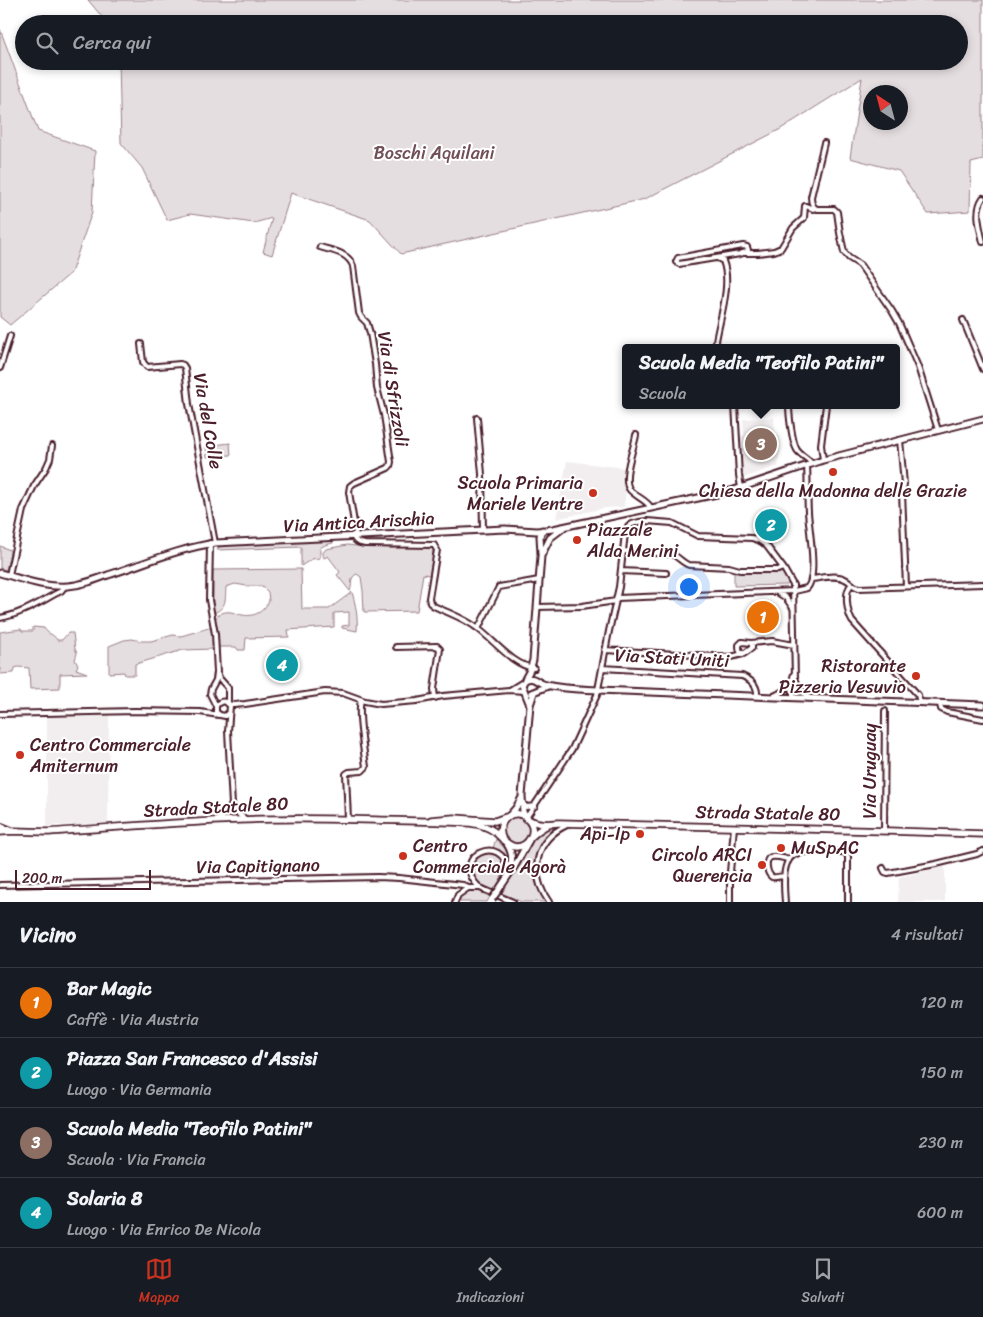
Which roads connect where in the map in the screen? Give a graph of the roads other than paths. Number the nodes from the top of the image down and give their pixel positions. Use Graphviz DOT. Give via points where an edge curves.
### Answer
graph roads {
  1 [pos="824,143"];
  2 [pos="983,198"];
  3 [pos="815,208"];
  4 [pos="983,242"];
  5 [pos="320,247"];
  6 [pos="748,248"];
  7 [pos="744,253"];
  8 [pos="758,253"];
  9 [pos="734,255"];
  10 [pos="716,258"];
  11 [pos="726,269"];
  12 [pos="963,320"];
  13 [pos="10,336"];
  14 [pos="141,344"];
  15 [pos="716,344"];
  16 [pos="0,368"];
  17 [pos="983,369"];
  18 [pos="735,409"];
  19 [pos="789,409"];
  20 [pos="826,409"];
  21 [pos="477,418"];
  22 [pos="983,419"];
  23 [pos="938,430"];
  24 [pos="636,435"];
  25 [pos="900,440"];
  26 [pos="52,446"];
  27 [pos="823,460"];
  28 [pos="810,465"];
  29 [pos="741,488"];
  30 [pos="651,509"];
  31 [pos="642,511"];
  32 [pos="634,512"];
  33 [pos="644,521"];
  34 [pos="636,522"];
  35 [pos="566,526"];
  36 [pos="483,530"];
  37 [pos="527,530"];
  38 [pos="542,530"];
  39 [pos="355,535"];
  40 [pos="213,543"];
  41 [pos="542,546"];
  42 [pos="623,551"];
  43 [pos="783,568"];
  44 [pos="621,571"];
  45 [pos="0,573"];
  46 [pos="666,573"];
  47 [pos="9,575"];
  48 [pos="811,579"];
  49 [pos="539,580"];
  50 [pos="983,584"];
  51 [pos="851,585"];
  52 [pos="65,586"];
  53 [pos="906,586"];
  54 [pos="794,591"];
  55 [pos="777,592"];
  56 [pos="617,600"];
  57 [pos="537,607"];
  58 [pos="794,610"];
  59 [pos="0,618"];
  60 [pos="478,629"];
  61 [pos="750,643"];
  62 [pos="758,643"];
  63 [pos="794,645"];
  64 [pos="396,647"];
  65 [pos="752,648"];
  66 [pos="605,650"];
  67 [pos="743,654"];
  68 [pos="533,668"];
  69 [pos="602,668"];
  70 [pos="217,672"];
  71 [pos="524,681"];
  72 [pos="537,681"];
  73 [pos="794,682"];
  74 [pos="214,684"];
  75 [pos="225,684"];
  76 [pos="549,686"];
  77 [pos="509,690"];
  78 [pos="598,690"];
  79 [pos="524,691"];
  80 [pos="535,692"];
  81 [pos="758,696"];
  82 [pos="770,697"];
  83 [pos="435,698"];
  84 [pos="794,698"];
  85 [pos="809,698"];
  86 [pos="361,700"];
  87 [pos="920,703"];
  88 [pos="228,704"];
  89 [pos="244,704"];
  90 [pos="940,704"];
  91 [pos="983,705"];
  92 [pos="530,706"];
  93 [pos="216,707"];
  94 [pos="885,711"];
  95 [pos="200,712"];
  96 [pos="229,712"];
  97 [pos="0,714"];
  98 [pos="219,715"];
  99 [pos="983,719"];
  100 [pos="228,732"];
  101 [pos="522,796"];
  102 [pos="232,802"];
  103 [pos="522,802"];
  104 [pos="535,806"];
  105 [pos="510,815"];
  106 [pos="526,818"];
  107 [pos="250,820"];
  108 [pos="348,820"];
  109 [pos="215,821"];
  110 [pos="419,821"];
  111 [pos="552,824"];
  112 [pos="570,824"];
  113 [pos="0,826"];
  114 [pos="734,827"];
  115 [pos="14,831"];
  116 [pos="884,831"];
  117 [pos="0,832"];
  118 [pos="983,834"];
  119 [pos="529,840"];
  120 [pos="505,842"];
  121 [pos="983,851"];
  122 [pos="789,860"];
  123 [pos="883,868"];
  124 [pos="784,876"];
  125 [pos="507,877"];
  126 [pos="0,885"];
  127 [pos="468,888"];
  128 [pos="480,888"];
  129 [pos="491,901"];
  130 [pos="505,901"];
  131 [pos="454,902"];
  132 [pos="513,902"];
  133 [pos="548,902"];
  134 [pos="730,902"];
  135 [pos="785,902"];
  136 [pos="848,902"];
  1 -- 3 [label="street" via="811,197"];
  2 -- 4 [label="street" via="978,211"];
  3 -- 8 [label="street" via="805,206 804,218 793,228 781,248"];
  3 -- 23 [label="street" via="837,212 844,252 860,265 899,323 918,367"];
  5 -- 39 [label="street, Via di Sfrizzoli" via="345,255 353,266 360,315 367,322 370,334 391,462 388,468 350,486"];
  6 -- 7 [label="street"];
  6 -- 8 [label="street"];
  6 -- 10 [label="street" via="744,246 676,261 679,264"];
  7 -- 8 [label="street"];
  7 -- 9 [label="street"];
  9 -- 10 [label="street"];
  9 -- 11 [label="street" via="728,260"];
  10 -- 11 [label="street" via="723,261"];
  11 -- 15 [label="street"];
  12 -- 17 [label="street"];
  13 -- 16 [label="street"];
  14 -- 40 [label="street, Via del Colle" via="143,362 147,367 184,366"];
  18 -- 29 [label="street"];
  19 -- 28 [label="street" via="795,445"];
  20 -- 27 [label="street" via="821,445"];
  21 -- 36 [label="street"];
  22 -- 23 [label="street, Via Antica Arischia"];
  23 -- 25 [label="street, Via Antica Arischia"];
  24 -- 30 [label="street" via="627,484"];
  25 -- 27 [label="street, Via Antica Arischia"];
  25 -- 53 [label="street"];
  26 -- 47 [label="street" via="50,459 23,510"];
  27 -- 28 [label="street, Via Antica Arischia"];
  28 -- 29 [label="street, Via Antica Arischia"];
  28 -- 48 [label="street"];
  29 -- 30 [label="street, Via Antica Arischia"];
  30 -- 31 [label="street, Via Antica Arischia"];
  31 -- 32 [label="street, Via Antica Arischia"];
  31 -- 33 [label="street"];
  32 -- 34 [label="street"];
  32 -- 35 [label="street, Via Antica Arischia"];
  33 -- 34 [label="street"];
  33 -- 43 [label="street" via="672,523 698,536 756,539 766,545"];
  34 -- 42 [label="street" via="625,533"];
  35 -- 38 [label="street, Via Antica Arischia"];
  35 -- 41 [label="street"];
  36 -- 37 [label="street, Via Antica Arischia"];
  36 -- 39 [label="street, Via Antica Arischia"];
  37 -- 38 [label="street, Via Antica Arischia"];
  37 -- 41 [label="street"];
  38 -- 41 [label="street" via="546,540"];
  39 -- 40 [label="street, Via Antica Arischia"];
  39 -- 60 [label="street" via="356,541 365,544 434,545 437,550 429,601"];
  40 -- 52 [label="street, Via Antica Arischia" via="78,585"];
  40 -- 70 [label="street" via="209,600"];
  41 -- 49 [label="street"];
  42 -- 43 [label="street" via="676,555 690,565 740,570"];
  42 -- 44 [label="street"];
  43 -- 54 [label="street"];
  44 -- 46 [label="street"];
  44 -- 56 [label="street"];
  45 -- 47 [label="street, Via Antica Arischia"];
  47 -- 52 [label="street, Via Antica Arischia"];
  48 -- 51 [label="street" via="839,577"];
  48 -- 54 [label="street" via="808,587"];
  49 -- 57 [label="street"];
  49 -- 60 [label="street" via="499,587"];
  50 -- 53 [label="street"];
  51 -- 53 [label="street" via="859,588"];
  51 -- 87 [label="street" via="847,592 850,618 918,695"];
  52 -- 59 [label="street" via="22,612"];
  54 -- 55 [label="street"];
  54 -- 58 [label="street"];
  55 -- 56 [label="street"];
  55 -- 58 [label="street"];
  56 -- 57 [label="street"];
  56 -- 66 [label="street"];
  57 -- 68 [label="street"];
  58 -- 63 [label="street"];
  60 -- 68 [label="street" via="512,658"];
  61 -- 62 [label="street"];
  61 -- 65 [label="street"];
  61 -- 67 [label="street" via="740,643 739,650"];
  62 -- 63 [label="street"];
  62 -- 65 [label="street"];
  63 -- 73 [label="street"];
  64 -- 83 [label="street" via="435,646 440,649"];
  65 -- 67 [label="street"];
  66 -- 67 [label="street" via="731,657"];
  66 -- 69 [label="street"];
  68 -- 71 [label="street"];
  68 -- 72 [label="street"];
  69 -- 78 [label="street"];
  69 -- 81 [label="street, Via Stati Uniti" via="742,676 756,684"];
  70 -- 74 [label="street"];
  70 -- 75 [label="street"];
  71 -- 72 [label="street" via="531,678"];
  71 -- 77 [label="street"];
  71 -- 79 [label="street"];
  72 -- 76 [label="street"];
  72 -- 80 [label="street"];
  73 -- 82 [label="street"];
  73 -- 84 [label="street" via="791,688"];
  73 -- 85 [label="street"];
  74 -- 75 [label="street"];
  74 -- 93 [label="street" via="210,694"];
  75 -- 88 [label="street"];
  76 -- 78 [label="street"];
  76 -- 80 [label="street"];
  77 -- 79 [label="street"];
  77 -- 83 [label="street"];
  78 -- 81 [label="street"];
  78 -- 104 [label="street" via="572,749"];
  79 -- 80 [label="street"];
  79 -- 92 [label="street"];
  80 -- 92 [label="street"];
  81 -- 82 [label="street"];
  82 -- 84 [label="street"];
  83 -- 86 [label="street" via="381,704"];
  84 -- 85 [label="street"];
  85 -- 87 [label="street"];
  86 -- 89 [label="street" via="331,692"];
  86 -- 108 [label="street" via="366,767 362,772 346,774"];
  87 -- 90 [label="street"];
  88 -- 89 [label="street"];
  88 -- 93 [label="street" via="221,702"];
  88 -- 96 [label="street"];
  89 -- 96 [label="street"];
  90 -- 91 [label="street"];
  90 -- 99 [label="street" via="947,712"];
  92 -- 101 [label="street"];
  93 -- 95 [label="street"];
  93 -- 98 [label="street"];
  94 -- 116 [label="street, Via Uruguay"];
  95 -- 97 [label="street"];
  95 -- 98 [label="street"];
  96 -- 98 [label="street"];
  96 -- 100 [label="street"];
  98 -- 100 [label="street"];
  100 -- 102 [label="street"];
  101 -- 103 [label="street"];
  101 -- 105 [label="street"];
  102 -- 107 [label="street" via="236,813"];
  102 -- 109 [label="street" via="228,812"];
  103 -- 104 [label="street" via="526,807"];
  103 -- 106 [label="street"];
  104 -- 106 [label="street"];
  105 -- 106 [label="main road" via="519,814"];
  105 -- 110 [label="main road, Strada Statale 80" via="495,821 454,818"];
  105 -- 120 [label="main road" via="500,826"];
  106 -- 111 [label="main road, Strada Statale 80" via="536,823"];
  106 -- 119 [label="main road" via="532,826"];
  107 -- 108 [label="main road, Strada Statale 80"];
  107 -- 109 [label="main road, Strada Statale 80"];
  108 -- 110 [label="main road, Strada Statale 80"];
  109 -- 115 [label="main road, Strada Statale 80" via="52,832"];
  110 -- 120 [label="main road, Strada Statale 80" via="478,824 494,831"];
  111 -- 112 [label="main road, Strada Statale 80"];
  111 -- 119 [label="main road" via="540,829"];
  112 -- 114 [label="main road, Strada Statale 80"];
  112 -- 133 [label="street" via="549,837 539,856 538,882"];
  113 -- 115 [label="main road, Strada Statale 80"];
  114 -- 116 [label="main road, Strada Statale 80"];
  114 -- 134 [label="street"];
  115 -- 117 [label="main road, Strada Statale 80"];
  116 -- 118 [label="main road, Strada Statale 80"];
  119 -- 120 [label="main road" via="518,847"];
  119 -- 125 [label="street"];
  120 -- 125 [label="street" via="512,853"];
  121 -- 123 [label="street" via="888,873"];
  122 -- 124 [label="street"];
  122 -- 124 [label="street" via="773,857 768,861 771,876"];
  122 -- 136 [label="street" via="800,852 846,853"];
  124 -- 135 [label="street"];
  125 -- 128 [label="street" via="506,863 499,854 492,850 480,851 473,857 469,869"];
  125 -- 129 [label="street, bridge"];
  126 -- 127 [label="street, Via Capitignano" via="378,877"];
  127 -- 128 [label="street, Via Capitignano"];
  127 -- 131 [label="street"];
  128 -- 130 [label="street, Via Capitignano"];
  130 -- 132 [label="street, Via Capitignano"];
}
